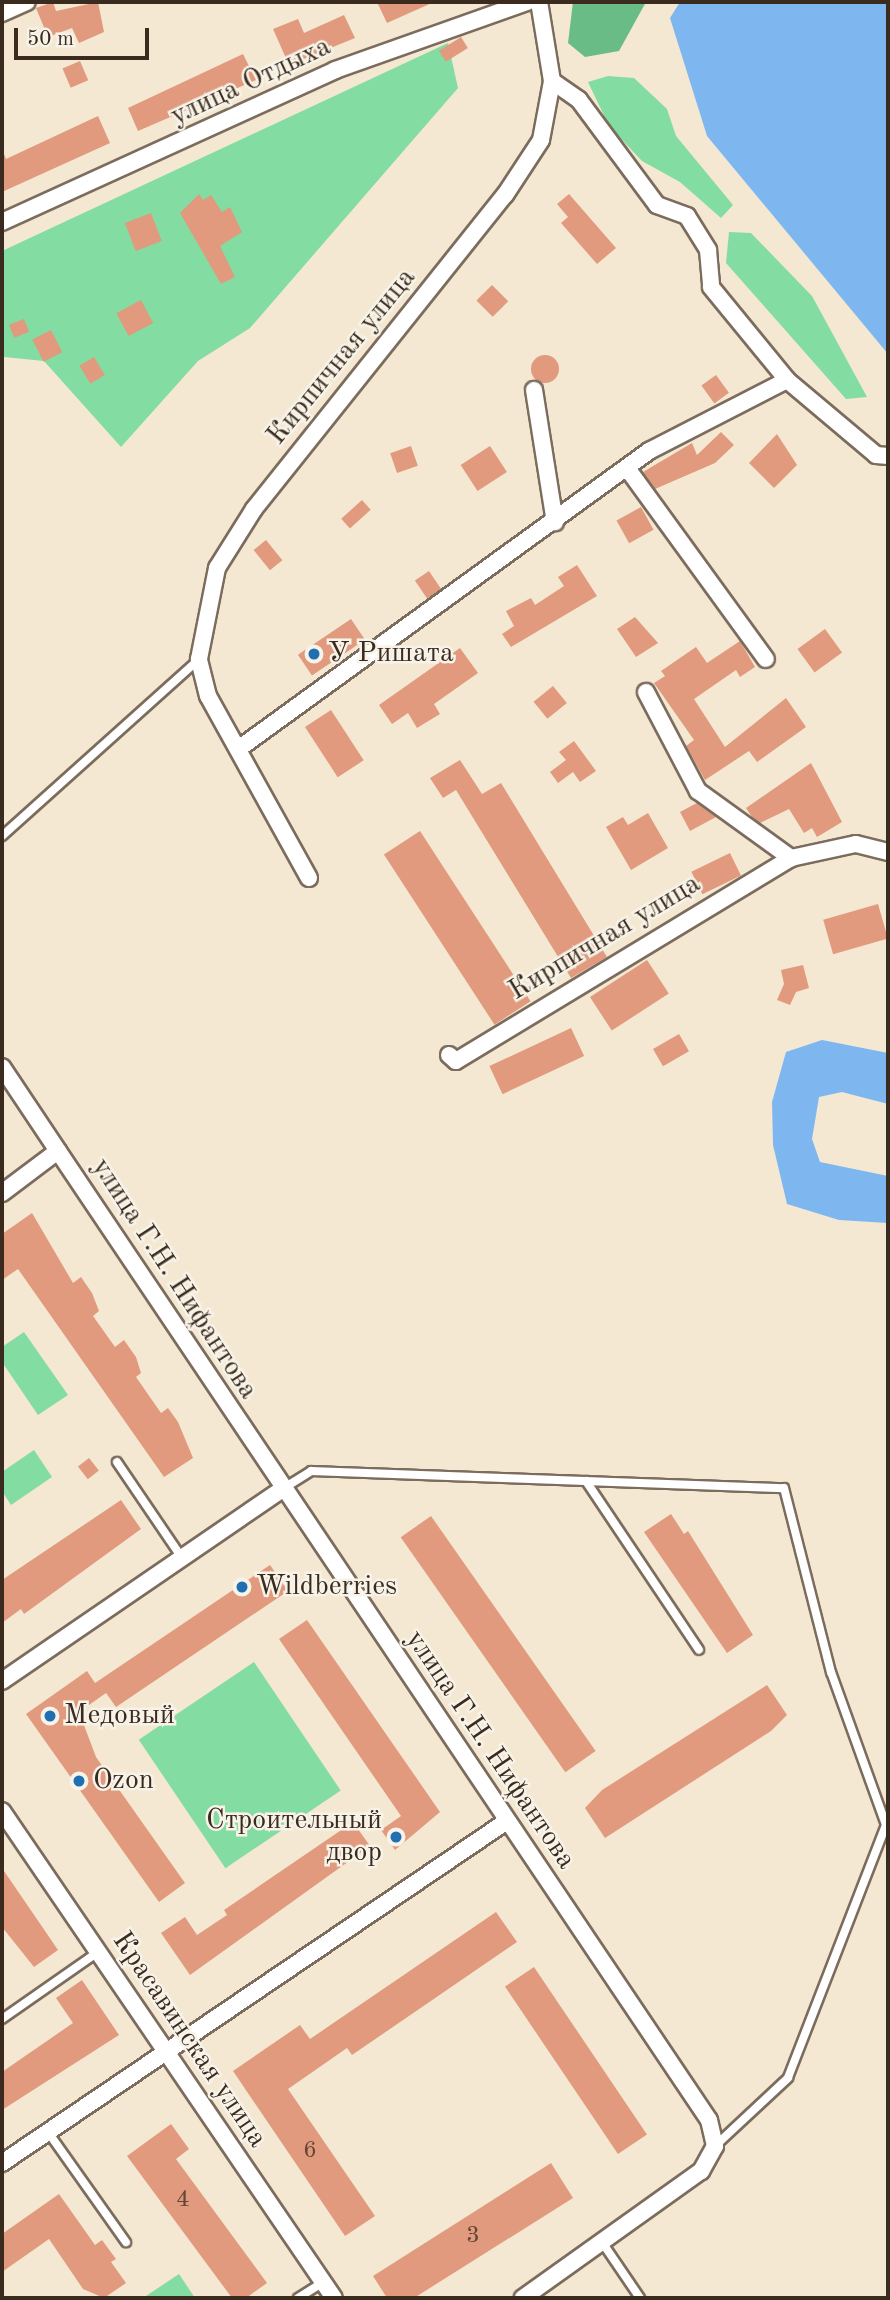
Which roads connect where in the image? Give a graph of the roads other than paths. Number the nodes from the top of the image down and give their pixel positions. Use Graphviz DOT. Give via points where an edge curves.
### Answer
graph roads {
  1 [pos="27,2"];
  2 [pos="527,2"];
  3 [pos="538,2"];
  4 [pos="2,13"];
  5 [pos="552,81"];
  6 [pos="2,222"];
  7 [pos="787,380"];
  8 [pos="534,390"];
  9 [pos="888,456"];
  10 [pos="627,468"];
  11 [pos="555,522"];
  12 [pos="199,659"];
  13 [pos="766,659"];
  14 [pos="646,692"];
  15 [pos="241,747"];
  16 [pos="2,836"];
  17 [pos="888,852"];
  18 [pos="791,858"];
  19 [pos="309,878"];
  20 [pos="449,1055"];
  21 [pos="2,1067"];
  22 [pos="58,1151"];
  23 [pos="2,1193"];
  24 [pos="117,1462"];
  25 [pos="586,1481"];
  26 [pos="281,1490"];
  27 [pos="182,1558"];
  28 [pos="699,1650"];
  29 [pos="2,1681"];
  30 [pos="2,1811"];
  31 [pos="507,1821"];
  32 [pos="97,1952"];
  33 [pos="2,2019"];
  34 [pos="164,2051"];
  35 [pos="48,2132"];
  36 [pos="715,2146"];
  37 [pos="2,2163"];
  38 [pos="126,2242"];
  39 [pos="604,2245"];
  40 [pos="324,2282"];
  41 [pos="298,2298"];
  42 [pos="334,2298"];
  43 [pos="523,2298"];
  44 [pos="640,2298"];
  1 -- 4 [label="street"];
  2 -- 6 [label="street, улица Отдыха" via="335,70"];
  3 -- 5 [label="street, Кирпичная улица"];
  5 -- 7 [label="street" via="579,100 657,205 687,216 708,250 711,287"];
  5 -- 12 [label="street, Кирпичная улица" via="541,139 505,195 254,509 217,568"];
  7 -- 9 [label="street" via="876,455"];
  7 -- 10 [label="street"];
  8 -- 11 [label="street"];
  10 -- 11 [label="street"];
  10 -- 13 [label="street"];
  11 -- 15 [label="street"];
  12 -- 15 [label="street, Кирпичная улица" via="208,696"];
  12 -- 16 [label="lane"];
  14 -- 18 [label="street" via="698,791"];
  15 -- 19 [label="street, Кирпичная улица"];
  17 -- 18 [label="street, Кирпичная улица" via="856,844"];
  18 -- 20 [label="street, Кирпичная улица" via="456,1061"];
  21 -- 22 [label="street"];
  22 -- 23 [label="street, улица Г.Н. Нифантова"];
  22 -- 26 [label="street, улица Г.Н. Нифантова"];
  24 -- 27 [label="lane"];
  25 -- 26 [label="lane" via="311,1471"];
  25 -- 28 [label="lane"];
  25 -- 36 [label="lane" via="784,1488 831,1672 886,1825 788,2078"];
  26 -- 27 [label="street"];
  26 -- 31 [label="street, улица Г.Н. Нифантова"];
  27 -- 29 [label="street"];
  30 -- 32 [label="street, Красавинская улица"];
  31 -- 34 [label="street"];
  31 -- 36 [label="street, улица Г.Н. Нифантова" via="709,2120"];
  32 -- 33 [label="lane"];
  32 -- 34 [label="street, Красавинская улица"];
  34 -- 35 [label="street"];
  34 -- 40 [label="street, Красавинская улица"];
  35 -- 37 [label="street"];
  35 -- 38 [label="lane"];
  36 -- 39 [label="street" via="686,2185"];
  39 -- 43 [label="street"];
  39 -- 44 [label="lane"];
  40 -- 41 [label="lane"];
  40 -- 42 [label="street, Красавинская улица"];
}
